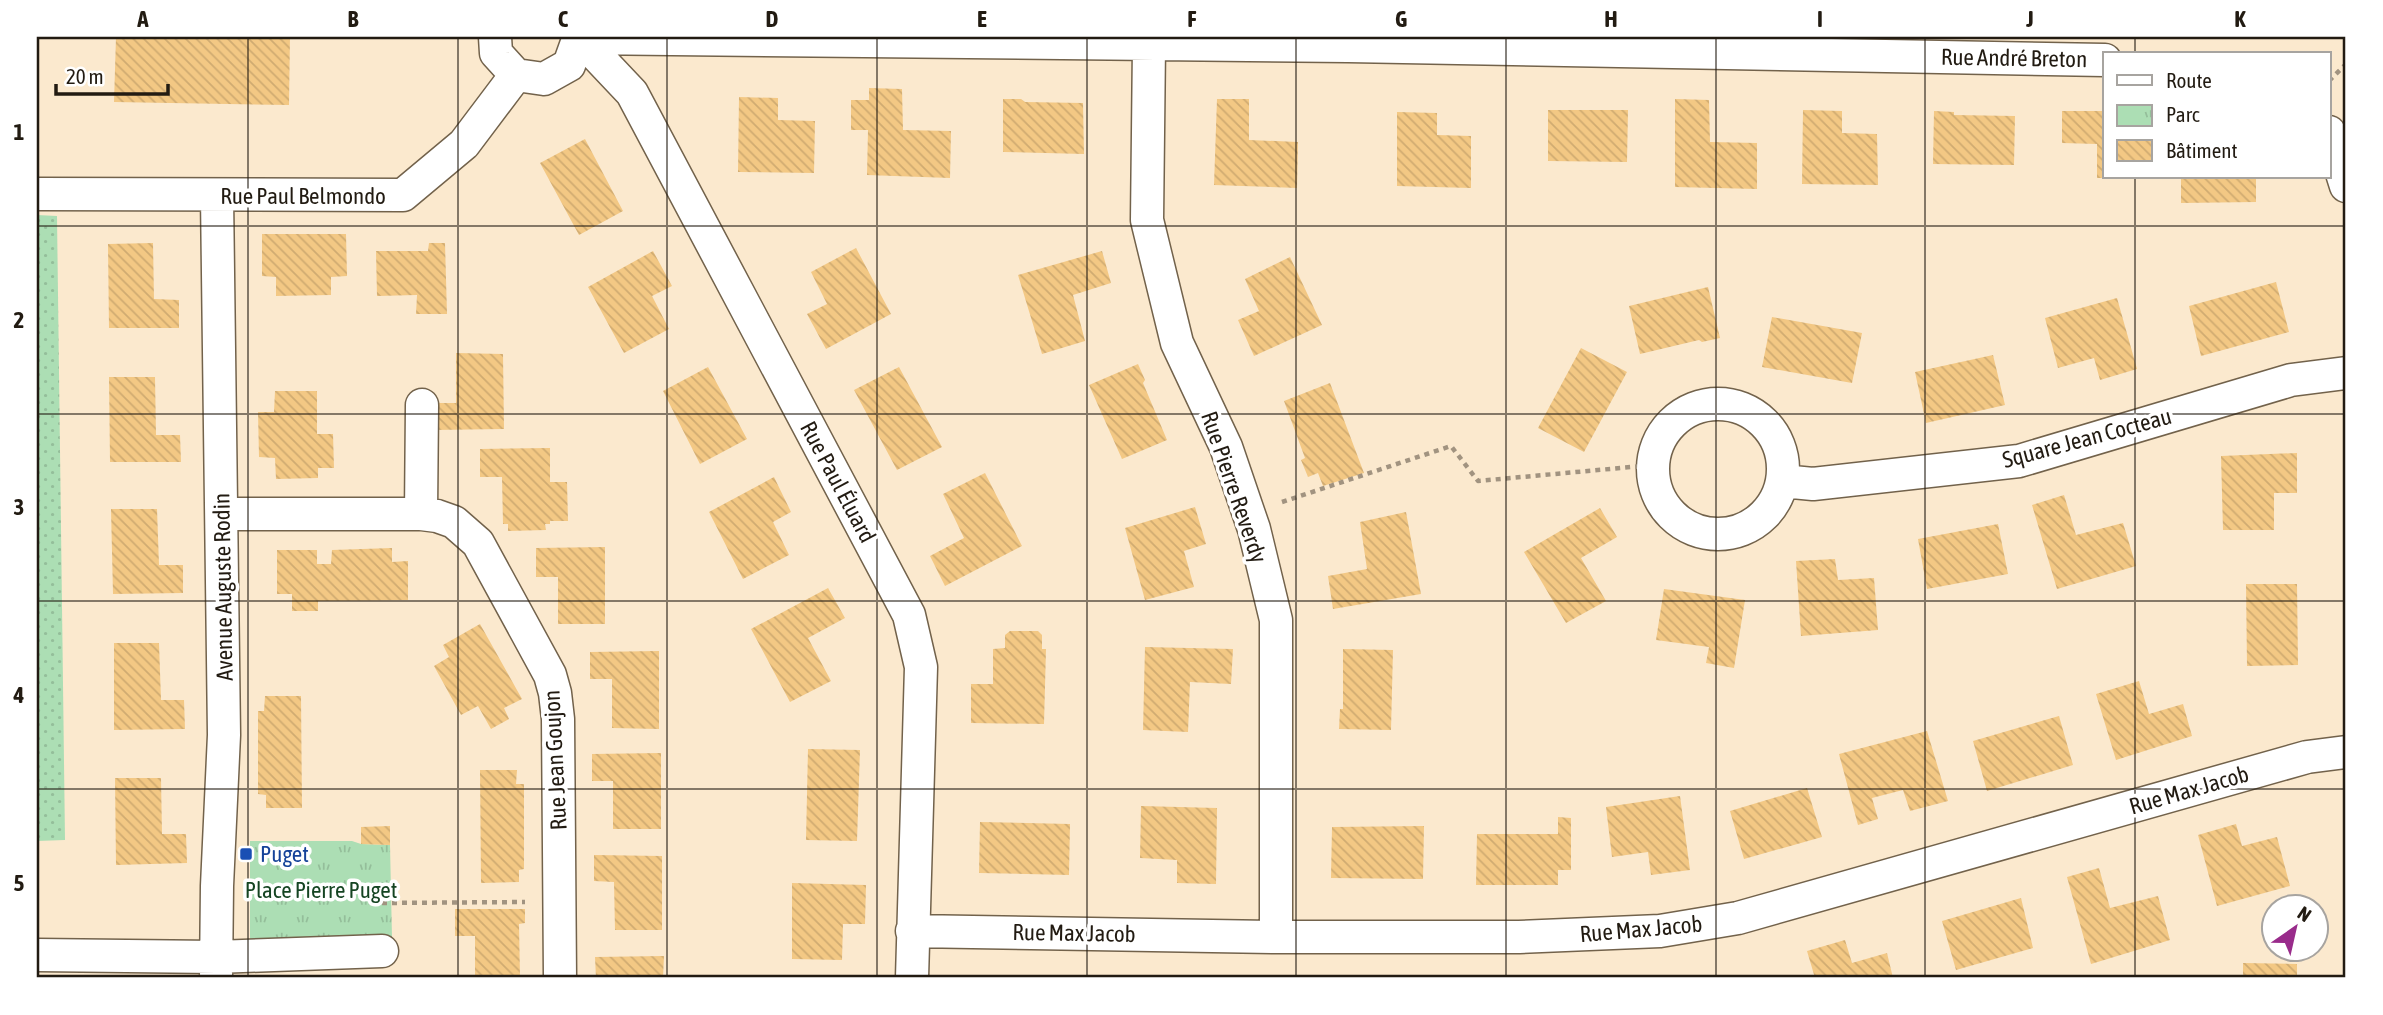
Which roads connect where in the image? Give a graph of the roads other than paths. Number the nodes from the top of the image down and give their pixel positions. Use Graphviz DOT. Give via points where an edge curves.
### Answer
graph roads {
  1 [pos="495,37"];
  2 [pos="580,37"];
  3 [pos="1149,46"];
  4 [pos="2103,60"];
  5 [pos="516,75"];
  6 [pos="2330,135"];
  7 [pos="2346,186"];
  8 [pos="37,194"];
  9 [pos="217,196"];
  10 [pos="2346,373"];
  11 [pos="422,405"];
  12 [pos="1782,481"];
  13 [pos="222,514"];
  14 [pos="421,514"];
  15 [pos="2346,752"];
  16 [pos="912,931"];
  17 [pos="1276,936"];
  18 [pos="382,951"];
  19 [pos="37,955"];
  20 [pos="216,968"];
  21 [pos="560,978"];
  22 [pos="912,978"];
  1 -- 5 [label="street" via="496,53"];
  2 -- 3 [label="street, Rue André Breton"];
  2 -- 5 [label="street" via="569,65 544,79"];
  2 -- 16 [label="street, Rue Paul Éluard" via="632,93 909,615 921,667"];
  3 -- 4 [label="street, Rue André Breton"];
  3 -- 17 [label="street, Rue Pierre Reverdy" via="1147,220 1177,343 1226,447 1276,620"];
  5 -- 9 [label="street, Rue Paul Belmondo" via="464,144 402,195"];
  6 -- 7 [label="street"];
  8 -- 9 [label="street, Rue Paul Belmondo"];
  9 -- 13 [label="street, Avenue Auguste Rodin"];
  10 -- 12 [label="street, Square Jean Cocteau" via="2291,380 2019,461 1813,484"];
  11 -- 14 [label="street"];
  12 -- 12 [label="street" via="1774,502 1760,519 1741,530 1699,531 1679,522 1664,506 1655,486 1657,444 1668,426 1685,413 1705,405 1726,404 1764,422 1783,460"];
  13 -- 14 [label="street, Rue Jean Goujon"];
  13 -- 20 [label="street, Avenue Auguste Rodin" via="224,735"];
  14 -- 21 [label="street, Rue Jean Goujon" via="454,522 478,543 550,675 558,719"];
  15 -- 17 [label="street, Rue Max Jacob" via="2307,757 1738,918 1660,931 1519,937"];
  16 -- 17 [label="street, Rue Max Jacob"];
  16 -- 22 [label="street, Rue Paul Éluard"];
  18 -- 20 [label="street"];
  19 -- 20 [label="street"];
}
